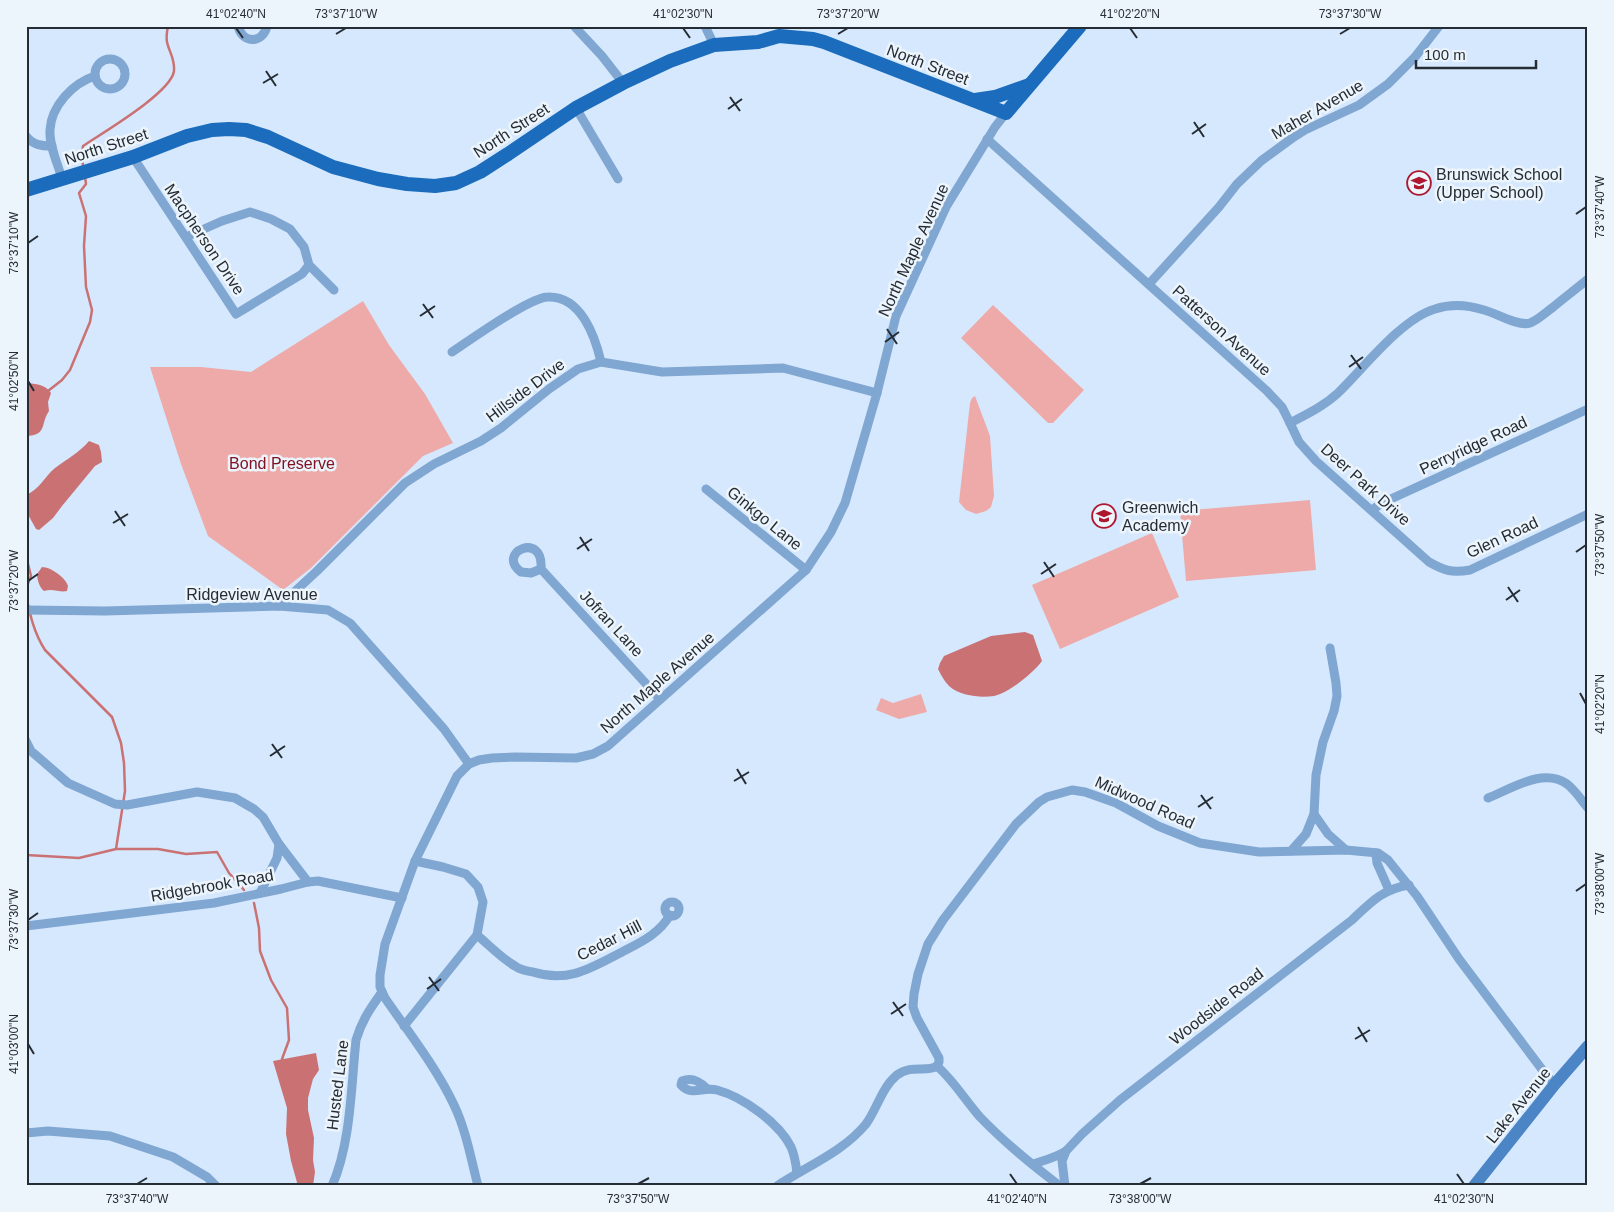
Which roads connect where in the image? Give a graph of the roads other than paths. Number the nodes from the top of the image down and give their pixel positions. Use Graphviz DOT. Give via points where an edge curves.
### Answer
graph roads {
  1 [pos="238,26"];
  2 [pos="267,26"];
  3 [pos="574,26"];
  4 [pos="705,26"];
  5 [pos="1080,26"];
  6 [pos="1439,26"];
  7 [pos="714,45"];
  8 [pos="95,76"];
  9 [pos="623,83"];
  10 [pos="1032,84"];
  11 [pos="973,100"];
  12 [pos="576,108"];
  13 [pos="1006,113"];
  14 [pos="26,136"];
  15 [pos="987,139"];
  16 [pos="52,146"];
  17 [pos="133,157"];
  18 [pos="62,179"];
  19 [pos="618,179"];
  20 [pos="26,190"];
  21 [pos="186,237"];
  22 [pos="309,265"];
  23 [pos="1588,279"];
  24 [pos="1149,284"];
  25 [pos="334,290"];
  26 [pos="452,352"];
  27 [pos="601,362"];
  28 [pos="877,393"];
  29 [pos="1588,409"];
  30 [pos="1290,423"];
  31 [pos="706,489"];
  32 [pos="1372,510"];
  33 [pos="1588,514"];
  34 [pos="1429,562"];
  35 [pos="541,569"];
  36 [pos="806,570"];
  37 [pos="279,606"];
  38 [pos="30,610"];
  39 [pos="1330,648"];
  40 [pos="660,699"];
  41 [pos="26,741"];
  42 [pos="469,764"];
  43 [pos="1488,798"];
  44 [pos="1588,808"];
  45 [pos="1314,814"];
  46 [pos="279,844"];
  47 [pos="1346,850"];
  48 [pos="1291,851"];
  49 [pos="1376,853"];
  50 [pos="415,861"];
  51 [pos="308,882"];
  52 [pos="1409,885"];
  53 [pos="1388,890"];
  54 [pos="260,893"];
  55 [pos="402,898"];
  56 [pos="670,915"];
  57 [pos="26,926"];
  58 [pos="476,935"];
  59 [pos="382,992"];
  60 [pos="404,1026"];
  61 [pos="1588,1046"];
  62 [pos="937,1066"];
  63 [pos="1555,1084"];
  64 [pos="706,1088"];
  65 [pos="26,1133"];
  66 [pos="1066,1151"];
  67 [pos="1033,1164"];
  68 [pos="797,1173"];
  69 [pos="216,1186"];
  70 [pos="332,1186"];
  71 [pos="478,1186"];
  72 [pos="777,1186"];
  73 [pos="1060,1186"];
  74 [pos="1065,1186"];
  75 [pos="1474,1186"];
  1 -- 2 [label="street" via="240,34 250,40 261,37"];
  3 -- 9 [label="street"];
  4 -- 7 [label="street"];
  5 -- 10 [label="main road"];
  6 -- 24 [label="street, Maher Avenue" via="1415,58 1388,84 1359,105 1305,130 1261,161"];
  7 -- 9 [label="main road, North Street"];
  7 -- 11 [label="main road, North Street" via="758,42 779,36 813,39"];
  8 -- 16 [label="street" via="71,90 61,102 50,128"];
  9 -- 12 [label="main road, North Street"];
  10 -- 11 [label="main road" via="995,97"];
  10 -- 13 [label="main road"];
  11 -- 13 [label="main road, North Street"];
  12 -- 17 [label="main road, North Street" via="480,172 456,183 434,186 378,179 333,166 246,130 212,130 195,134"];
  12 -- 19 [label="street"];
  13 -- 15 [label="street, North Maple Avenue"];
  14 -- 16 [label="street" via="30,142"];
  15 -- 24 [label="street, Patterson Avenue"];
  15 -- 28 [label="street, North Maple Avenue" via="946,207 896,316"];
  16 -- 18 [label="street"];
  17 -- 18 [label="main road, North Street"];
  17 -- 21 [label="street, Macpherson Drive"];
  18 -- 20 [label="main road, North Street"];
  21 -- 22 [label="street" via="250,212 290,229 304,247"];
  21 -- 22 [label="street, Macpherson Drive" via="236,314 302,274"];
  22 -- 25 [label="street"];
  23 -- 30 [label="street" via="1526,324 1472,307 1436,308 1399,331 1323,406"];
  24 -- 30 [label="street, Patterson Avenue" via="1267,391"];
  26 -- 27 [label="street" via="530,302 547,296 564,300 580,312 596,341"];
  27 -- 28 [label="street, Hillside Drive" via="662,372 783,368"];
  27 -- 37 [label="street, Hillside Drive" via="578,369 549,388 501,428 405,483"];
  28 -- 36 [label="street, North Maple Avenue" via="845,503"];
  29 -- 32 [label="street, Perryridge Road"];
  30 -- 32 [label="street, Deer Park Drive" via="1299,442 1316,461"];
  31 -- 36 [label="street, Ginkgo Lane"];
  32 -- 34 [label="street, Deer Park Drive"];
  33 -- 34 [label="street, Glen Road" via="1470,570 1447,571"];
  35 -- 40 [label="street, Jofran Lane"];
  36 -- 40 [label="street, North Maple Avenue"];
  37 -- 38 [label="street, Ridgeview Avenue"];
  37 -- 42 [label="street, Ridgeview Avenue" via="328,610 350,623 444,729"];
  39 -- 45 [label="street" via="1337,696 1316,775"];
  40 -- 42 [label="street, North Maple Avenue" via="608,746 593,754 576,758 492,758"];
  41 -- 46 [label="street" via="31,751 68,784 115,804 127,805 197,792 234,798 254,808"];
  42 -- 50 [label="street" via="458,776"];
  43 -- 44 [label="street" via="1533,779 1544,778 1562,781"];
  45 -- 47 [label="street" via="1328,834"];
  45 -- 48 [label="street" via="1310,828"];
  46 -- 51 [label="street"];
  46 -- 54 [label="street" via="277,858"];
  47 -- 48 [label="street, Midwood Road"];
  47 -- 49 [label="street, Midwood Road"];
  48 -- 62 [label="street, Midwood Road" via="1259,852 1200,843 1084,792 1072,790 1047,797 1016,824 928,944 921,962 914,1007 939,1058"];
  49 -- 52 [label="street" via="1388,860"];
  49 -- 53 [label="street"];
  50 -- 55 [label="street"];
  50 -- 58 [label="street" via="466,874 478,887 483,902"];
  51 -- 54 [label="street, Ridgebrook Road"];
  51 -- 55 [label="street, Ridgebrook Road"];
  52 -- 53 [label="street, Woodside Road"];
  52 -- 63 [label="street" via="1492,1004"];
  53 -- 66 [label="street, Woodside Road" via="1120,1100"];
  54 -- 57 [label="street, Ridgebrook Road" via="214,903"];
  55 -- 59 [label="street" via="385,944 380,975"];
  56 -- 58 [label="street, Cedar Hill" via="652,936 575,975 541,975 516,967"];
  58 -- 60 [label="street"];
  59 -- 60 [label="street"];
  59 -- 70 [label="street, Husted Lane" via="365,1014 358,1033 346,1136"];
  60 -- 71 [label="street" via="433,1067 454,1105"];
  61 -- 63 [label="main road, Lake Avenue"];
  62 -- 67 [label="street" via="981,1117"];
  62 -- 68 [label="street" via="912,1068 897,1075 866,1124 854,1136"];
  63 -- 75 [label="main road, Lake Avenue"];
  64 -- 68 [label="street" via="729,1094 771,1122 791,1148"];
  65 -- 69 [label="street" via="48,1130 110,1136 173,1157 208,1177"];
  66 -- 67 [label="street, Woodside Road" via="1051,1160"];
  66 -- 74 [label="street" via="1062,1161"];
  67 -- 73 [label="street"];
  68 -- 72 [label="street"];
}
